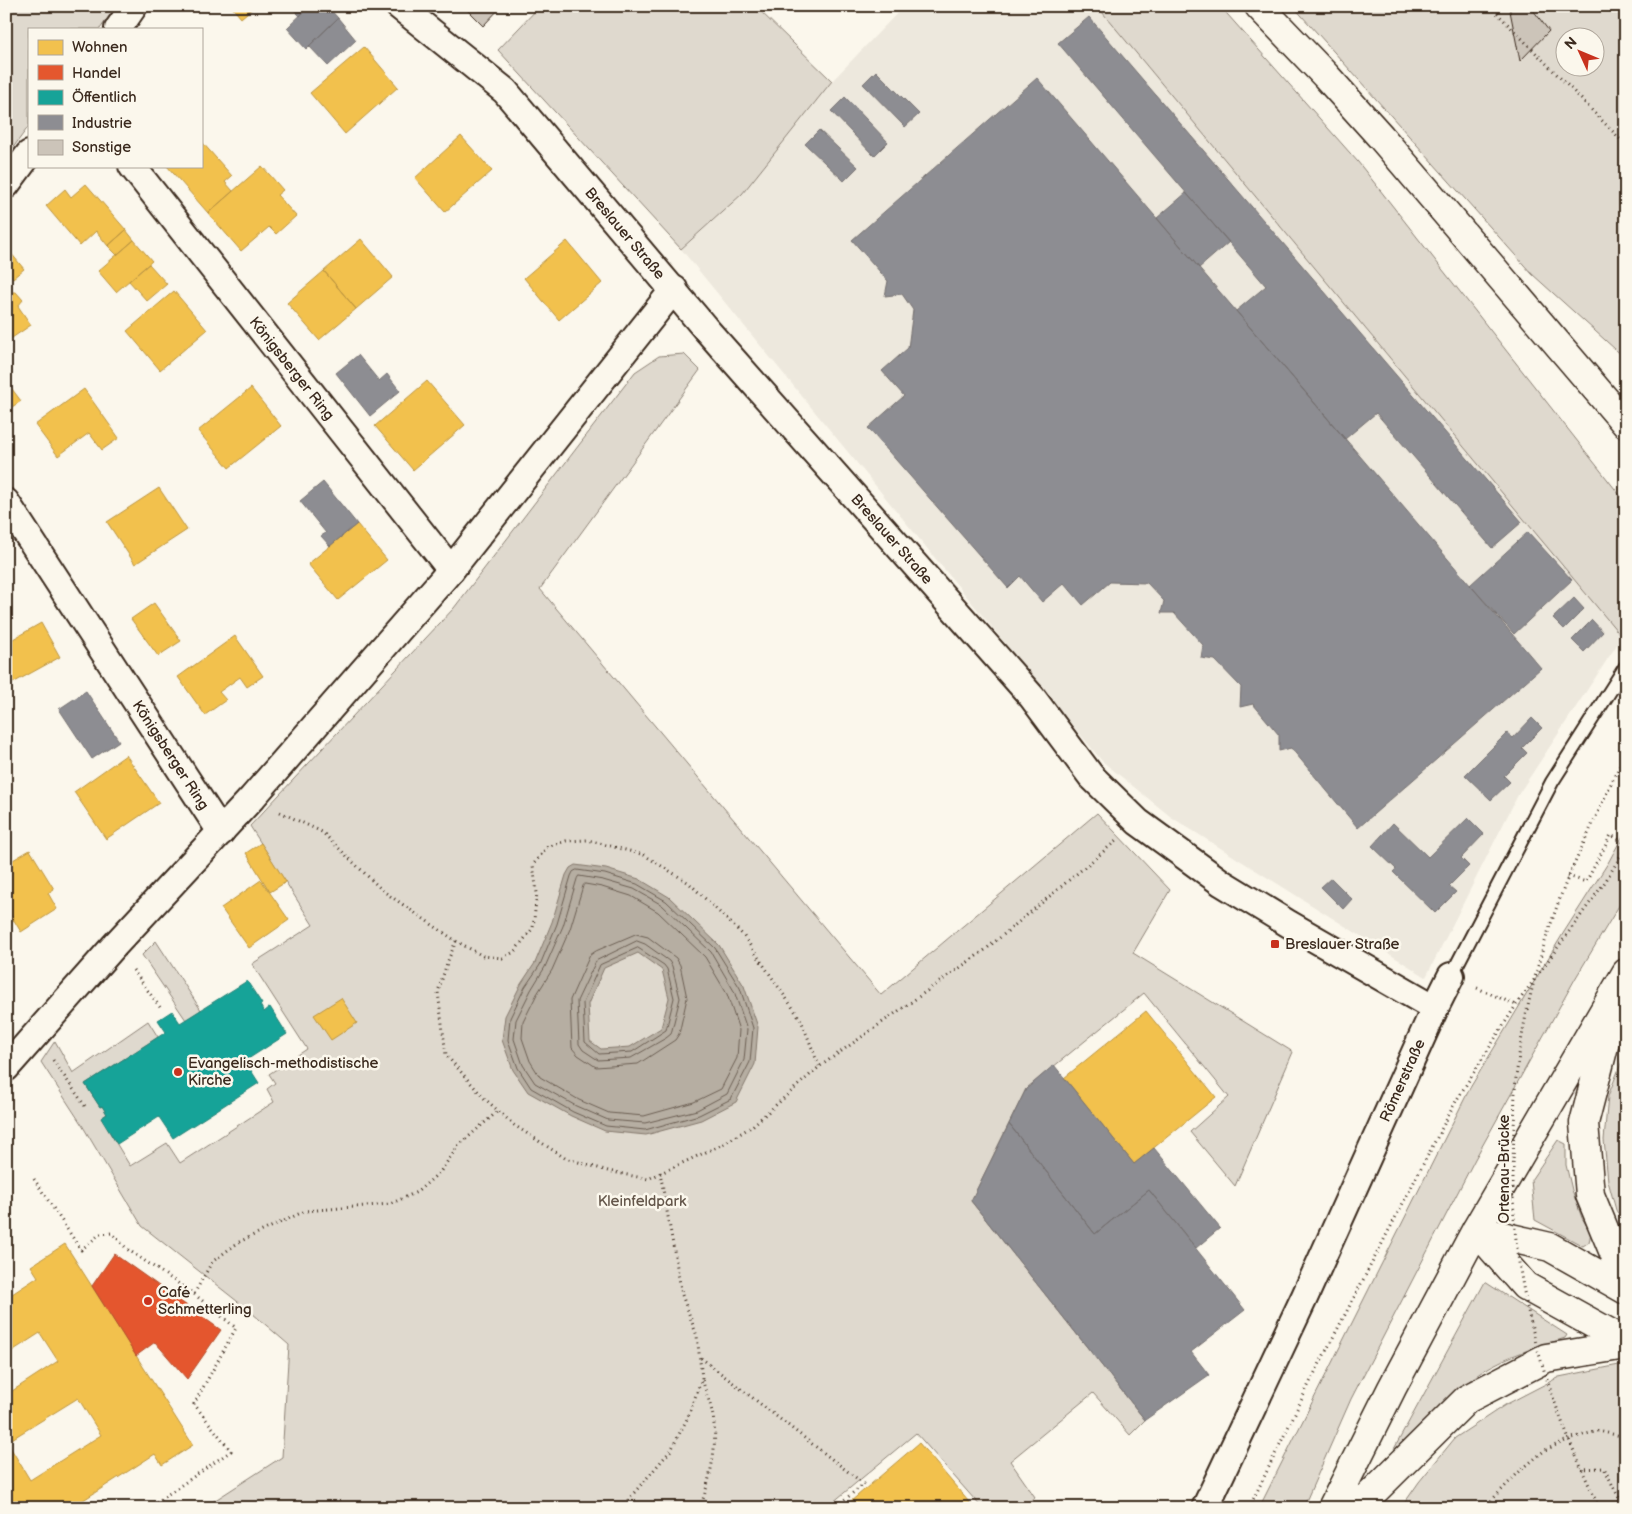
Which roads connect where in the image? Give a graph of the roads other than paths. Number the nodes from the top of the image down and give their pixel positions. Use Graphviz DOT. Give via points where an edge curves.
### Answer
graph roads {
  1 [pos="134,6"];
  2 [pos="399,6"];
  3 [pos="1259,6"];
  4 [pos="119,28"];
  5 [pos="28,155"];
  6 [pos="134,168"];
  7 [pos="6,185"];
  8 [pos="674,289"];
  9 [pos="1626,424"];
  10 [pos="6,502"];
  11 [pos="451,570"];
  12 [pos="1626,666"];
  13 [pos="221,832"];
  14 [pos="1451,976"];
  15 [pos="1623,978"];
  16 [pos="1435,1008"];
  17 [pos="7,1065"];
  18 [pos="1476,1230"];
  19 [pos="1626,1270"];
  20 [pos="1626,1290"];
  21 [pos="1626,1344"];
  22 [pos="1205,1508"];
  23 [pos="1332,1508"];
  24 [pos="1357,1508"];
  1 -- 4 [label="street"];
  2 -- 8 [label="street, Breslauer Straße" via="505,91"];
  3 -- 9 [label="main road" via="1374,130"];
  5 -- 7 [label="street"];
  6 -- 11 [label="street, Königsberger Ring"];
  8 -- 11 [label="street"];
  8 -- 16 [label="street, Breslauer Straße" via="1032,697 1091,776 1138,822 1222,883"];
  10 -- 13 [label="street, Königsberger Ring"];
  11 -- 13 [label="street"];
  12 -- 14 [label="lane, Römerstraße" via="1552,782"];
  13 -- 17 [label="street"];
  14 -- 16 [label="street, Römerstraße"];
  15 -- 18 [label="main road"];
  15 -- 19 [label="main road" via="1584,1123 1590,1195 1614,1253"];
  16 -- 22 [label="street, Römerstraße" via="1306,1296"];
  18 -- 20 [label="main road" via="1550,1247"];
  18 -- 21 [label="main road" via="1525,1286"];
  18 -- 23 [label="main road"];
  21 -- 24 [label="main road" via="1546,1358 1467,1399"];
}
